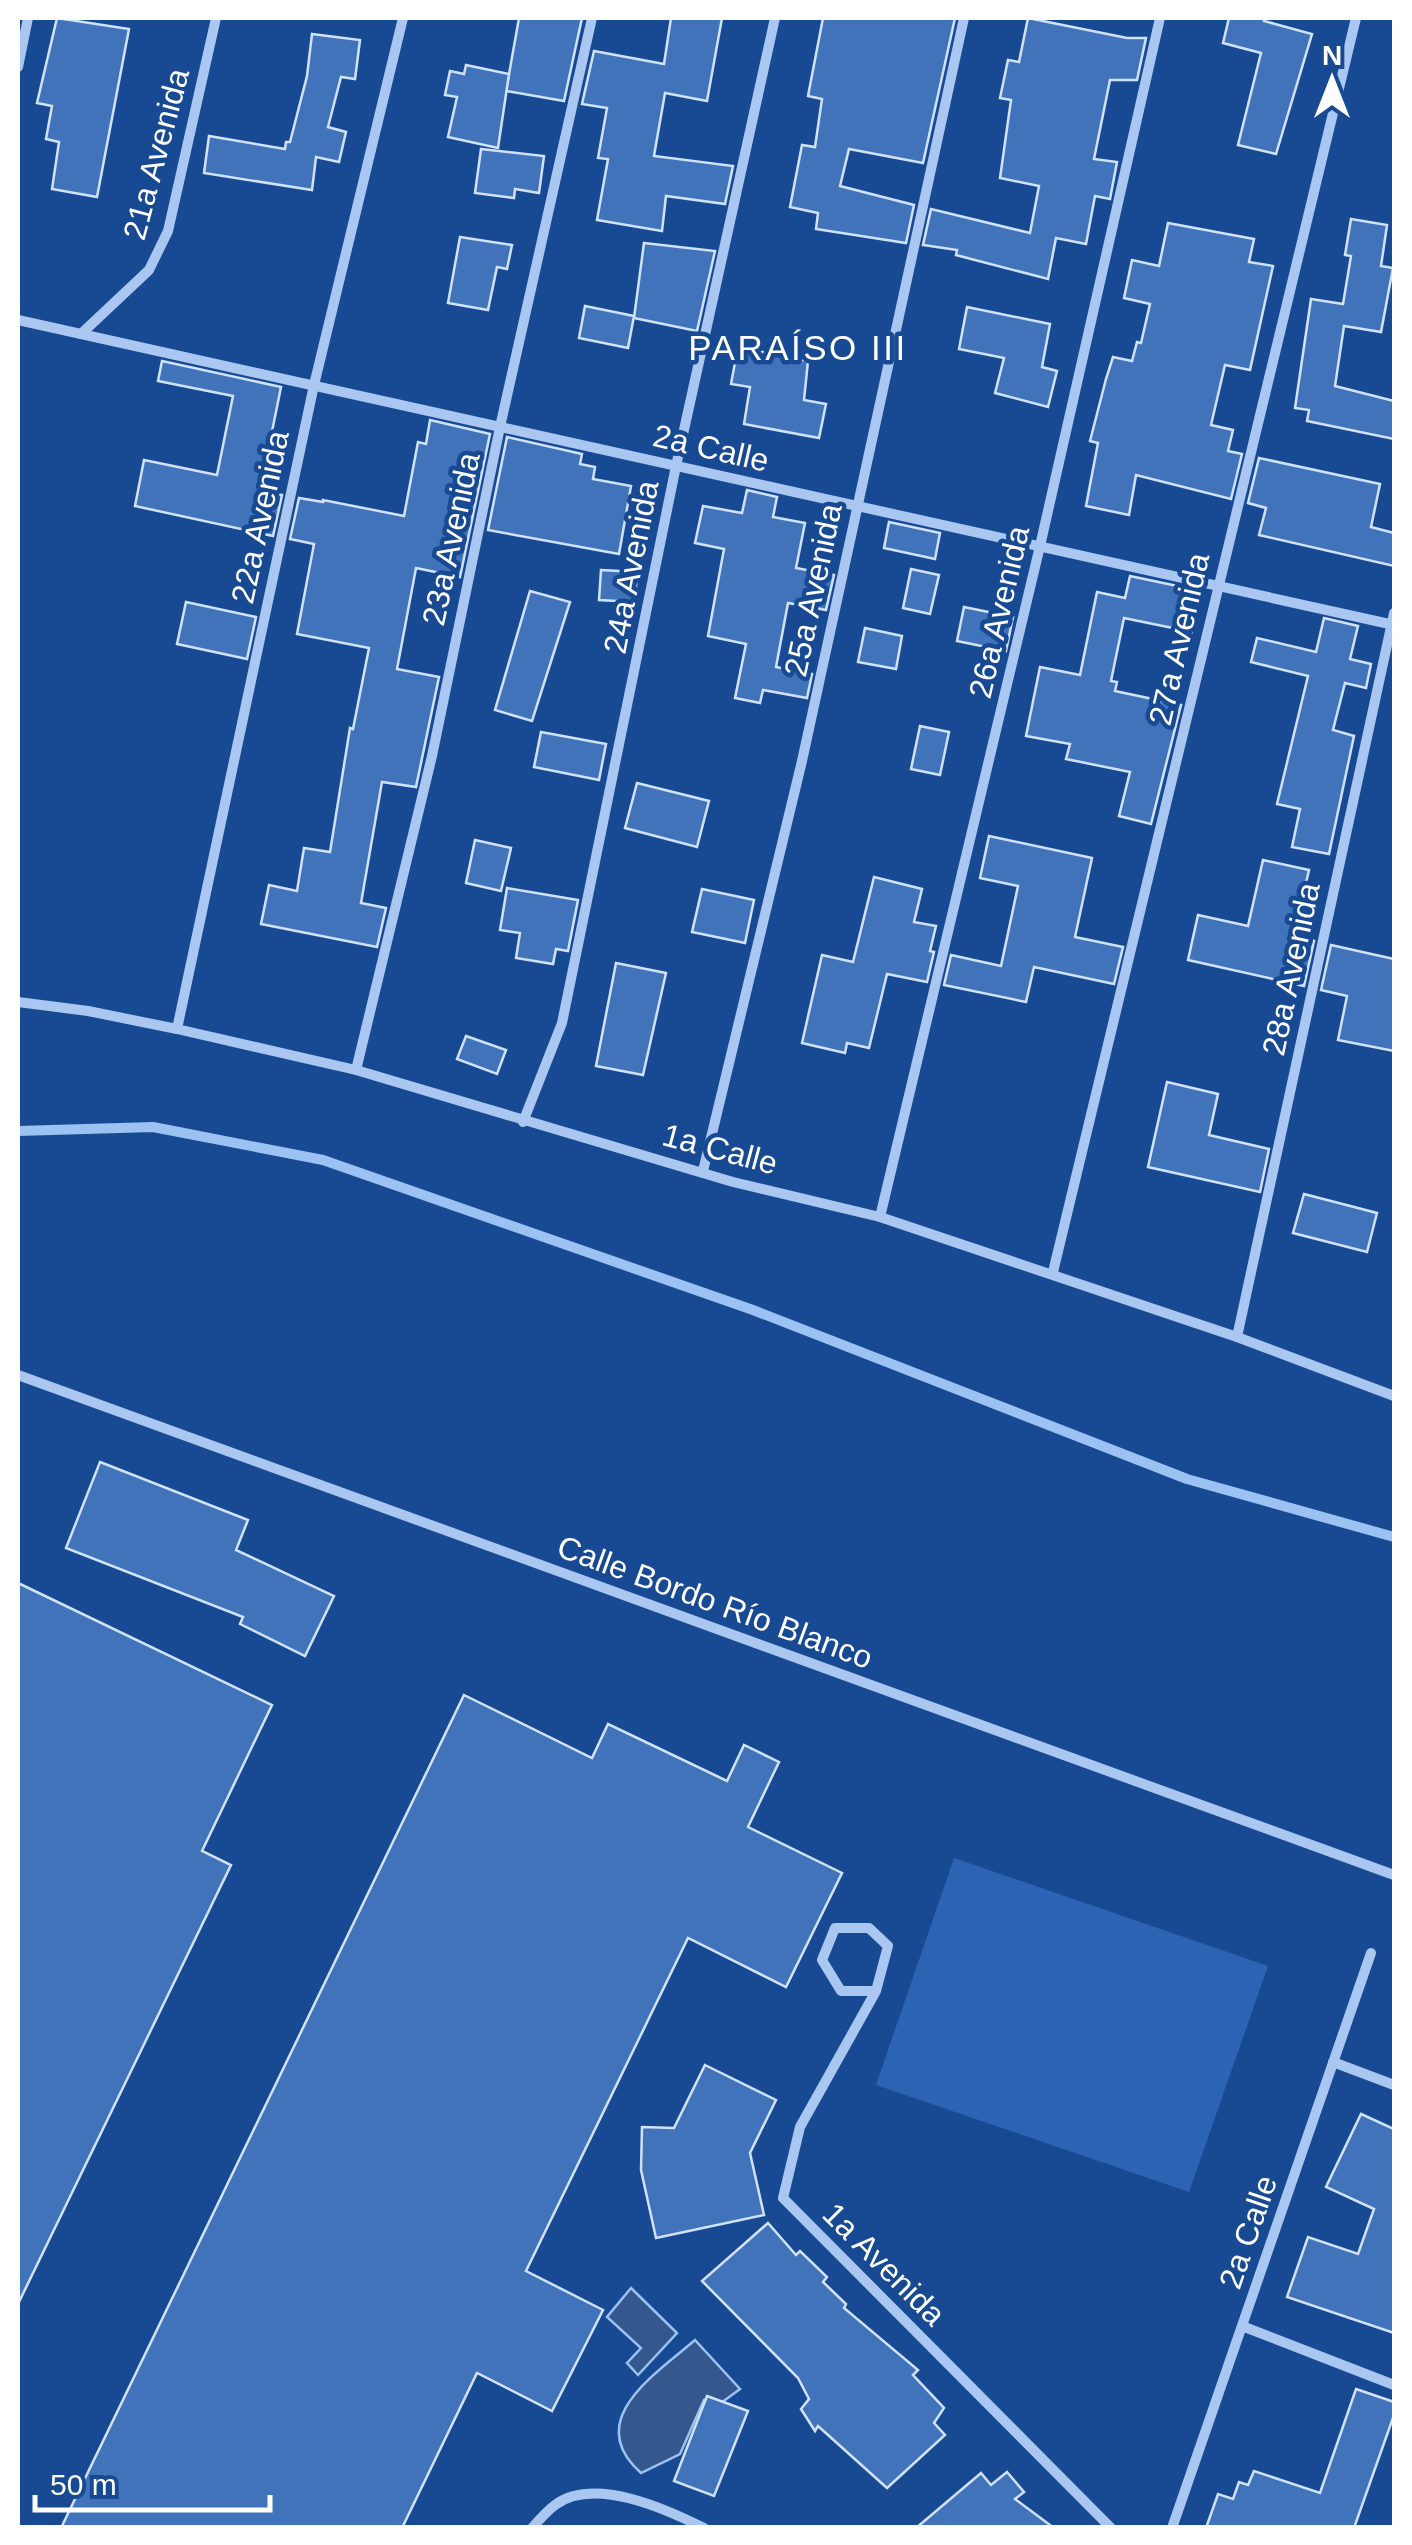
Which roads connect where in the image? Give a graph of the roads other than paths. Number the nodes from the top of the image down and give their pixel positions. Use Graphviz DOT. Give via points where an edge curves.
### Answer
graph roads {
  1 [pos="28,18"];
  2 [pos="216,18"];
  3 [pos="403,18"];
  4 [pos="592,18"];
  5 [pos="775,18"];
  6 [pos="964,18"];
  7 [pos="1160,18"];
  8 [pos="1356,18"];
  9 [pos="18,67"];
  10 [pos="18,320"];
  11 [pos="81,334"];
  12 [pos="314,386"];
  13 [pos="500,426"];
  14 [pos="676,466"];
  15 [pos="857,506"];
  16 [pos="1040,546"];
  17 [pos="1218,586"];
  18 [pos="1394,620"];
  19 [pos="18,1002"];
  20 [pos="177,1029"];
  21 [pos="356,1070"];
  22 [pos="523,1122"];
  23 [pos="703,1172"];
  24 [pos="880,1217"];
  25 [pos="1053,1272"];
  26 [pos="1237,1336"];
  27 [pos="18,1376"];
  28 [pos="1394,1396"];
  29 [pos="1394,1875"];
  30 [pos="1371,1953"];
  31 [pos="876,1991"];
  32 [pos="1334,2062"];
  33 [pos="1394,2085"];
  34 [pos="1242,2326"];
  35 [pos="1394,2384"];
  36 [pos="532,2528"];
  37 [pos="704,2528"];
  38 [pos="1111,2528"];
  39 [pos="1172,2528"];
  1 -- 9 [label="street"];
  2 -- 11 [label="street, 21a Avenida" via="168,231 149,270"];
  3 -- 12 [label="street, 22a Avenida"];
  4 -- 13 [label="street, 23a Avenida"];
  5 -- 14 [label="street, 24a Avenida"];
  6 -- 15 [label="street, 25a Avenida"];
  7 -- 16 [label="street, 26a Avenida"];
  8 -- 17 [label="street, 27a Avenida"];
  10 -- 11 [label="street, 2a Calle"];
  11 -- 12 [label="street, 2a Calle"];
  12 -- 13 [label="street, 2a Calle"];
  12 -- 20 [label="street, 22a Avenida"];
  13 -- 14 [label="street, 2a Calle"];
  13 -- 21 [label="street, 23a Avenida" via="432,756"];
  14 -- 15 [label="street, 2a Calle"];
  14 -- 22 [label="street, 24a Avenida" via="562,1023"];
  15 -- 16 [label="street, 2a Calle"];
  15 -- 23 [label="street, 25a Avenida"];
  16 -- 17 [label="street, 2a Calle"];
  16 -- 24 [label="street, 26a Avenida"];
  17 -- 18 [label="street, 2a Calle"];
  17 -- 25 [label="street, 27a Avenida"];
  18 -- 26 [label="street, 28a Avenida"];
  19 -- 20 [label="street, 1a Calle"];
  20 -- 21 [label="street, 1a Calle"];
  21 -- 22 [label="street, 1a Calle"];
  22 -- 23 [label="street, 1a Calle"];
  23 -- 24 [label="street, 1a Calle"];
  24 -- 25 [label="street, 1a Calle"];
  25 -- 26 [label="street, 1a Calle"];
  26 -- 28 [label="street, 1a Calle"];
  27 -- 29 [label="street, Calle Bordo Río Blanco"];
  30 -- 32 [label="street, 2a Calle"];
  31 -- 31 [label="street, 1a Avenida" via="888,1946 869,1928 835,1928 822,1960 841,1991"];
  31 -- 38 [label="street, 1a Avenida" via="800,2127 784,2198"];
  32 -- 33 [label="street"];
  32 -- 34 [label="street, 2a Calle"];
  34 -- 35 [label="street"];
  34 -- 39 [label="street, 2a Calle"];
  36 -- 37 [label="street" via="556,2503 592,2492 663,2507"];
}
